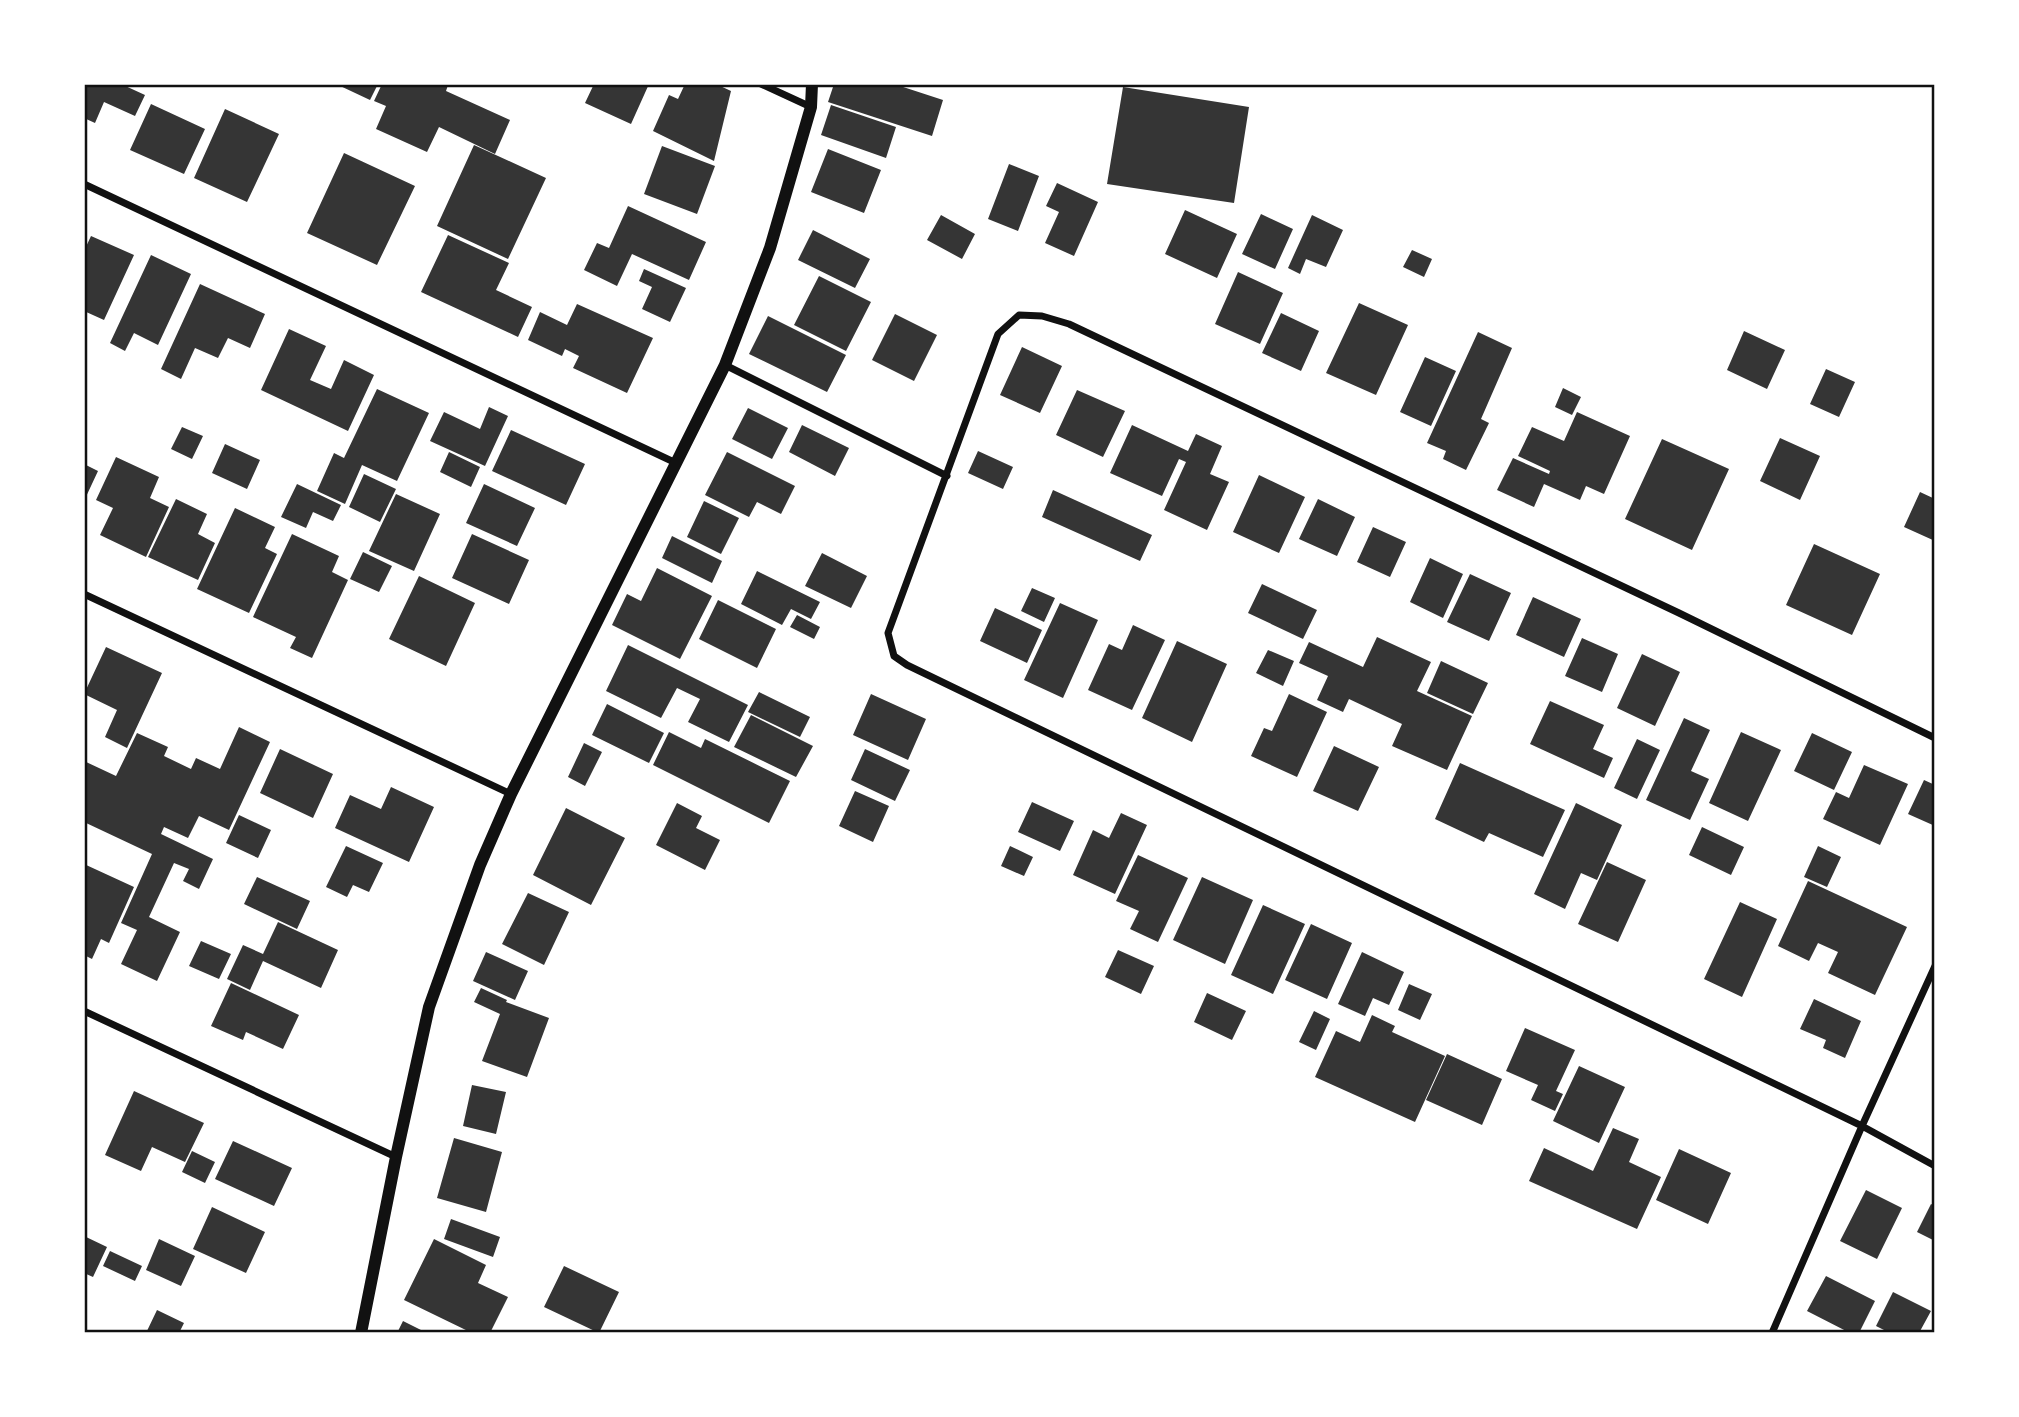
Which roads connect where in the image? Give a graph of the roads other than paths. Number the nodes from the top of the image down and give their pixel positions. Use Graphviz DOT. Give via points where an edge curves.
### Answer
graph roads {
  1 [pos="761,84"];
  2 [pos="812,84"];
  3 [pos="811,107"];
  4 [pos="84,184"];
  5 [pos="725,365"];
  6 [pos="676,463"];
  7 [pos="947,476"];
  8 [pos="84,594"];
  9 [pos="1935,738"];
  10 [pos="511,794"];
  11 [pos="1935,966"];
  12 [pos="84,1011"];
  13 [pos="1862,1126"];
  14 [pos="396,1157"];
  15 [pos="1935,1166"];
  16 [pos="361,1333"];
  17 [pos="1772,1333"];
  1 -- 3 [label="street"];
  2 -- 3 [label="street"];
  3 -- 5 [label="street" via="770,248"];
  4 -- 6 [label="street"];
  5 -- 6 [label="street"];
  5 -- 7 [label="street"];
  6 -- 10 [label="street"];
  7 -- 9 [label="street" via="998,334 1019,315 1042,316 1069,324"];
  7 -- 13 [label="street" via="888,633 894,656"];
  8 -- 10 [label="street"];
  10 -- 14 [label="street" via="429,1007"];
  11 -- 13 [label="street"];
  12 -- 14 [label="street"];
  13 -- 15 [label="street"];
  13 -- 17 [label="street"];
  14 -- 16 [label="street"];
}
